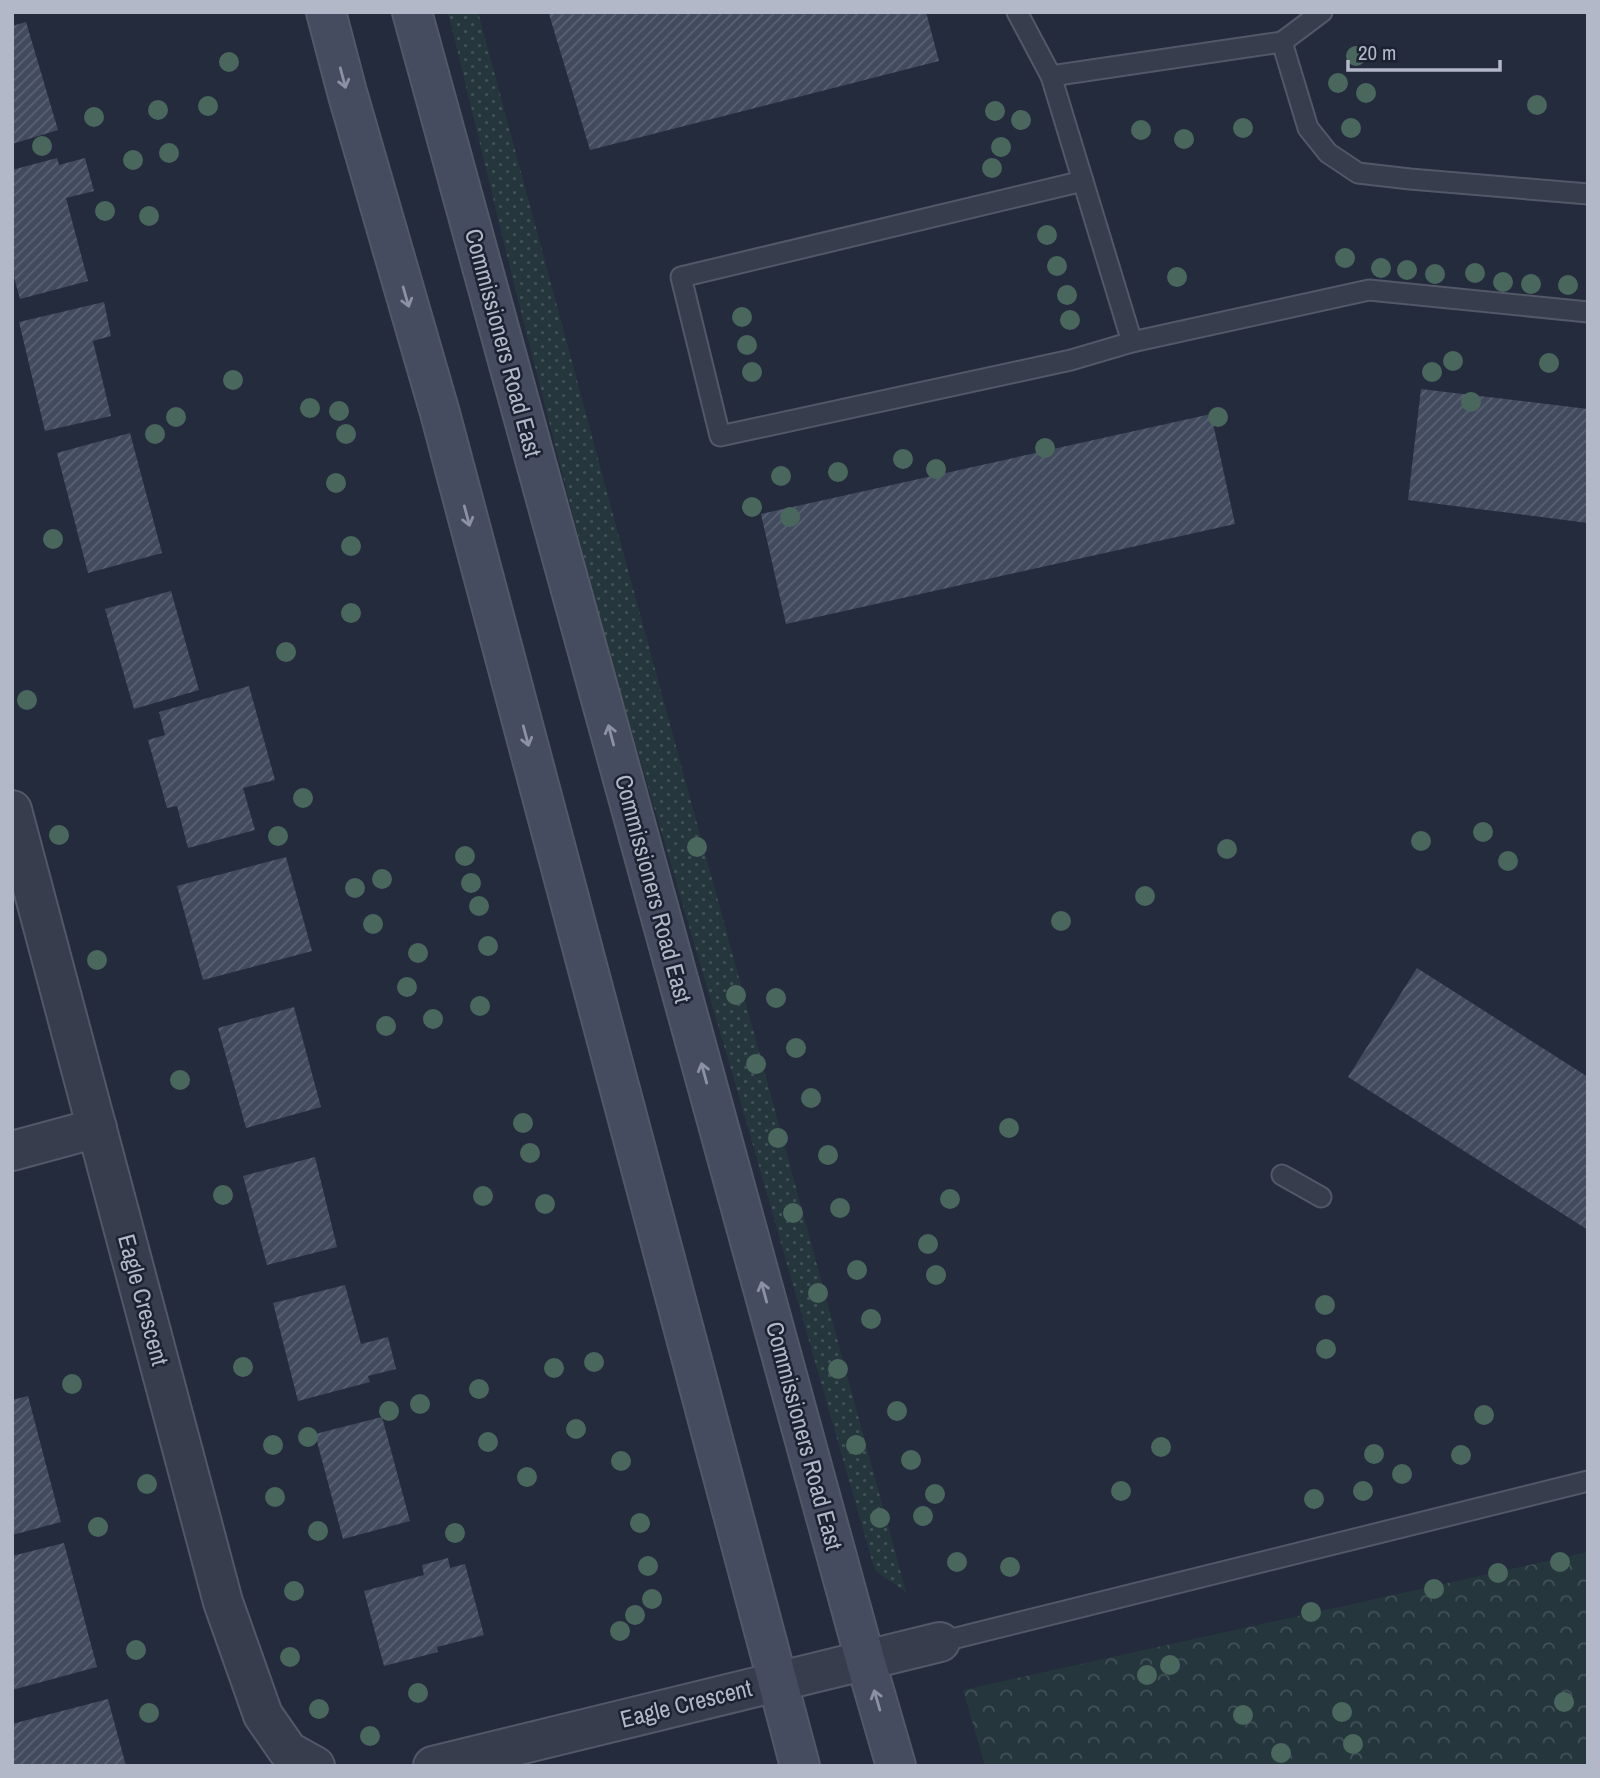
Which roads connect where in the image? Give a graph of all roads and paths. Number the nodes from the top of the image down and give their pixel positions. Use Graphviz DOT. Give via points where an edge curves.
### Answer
graph roads {
  1 [pos="326,12"];
  2 [pos="412,12"];
  3 [pos="1017,12"];
  4 [pos="1322,12"];
  5 [pos="1282,42"];
  6 [pos="1051,76"];
  7 [pos="1083,181"];
  8 [pos="1588,194"];
  9 [pos="1588,312"];
  10 [pos="1132,342"];
  11 [pos="12,810"];
  12 [pos="97,1128"];
  13 [pos="12,1151"];
  14 [pos="1282,1175"];
  15 [pos="1321,1197"];
  16 [pos="1588,1481"];
  17 [pos="940,1642"];
  18 [pos="865,1660"];
  19 [pos="777,1681"];
  20 [pos="315,1766"];
  21 [pos="433,1766"];
  22 [pos="800,1766"];
  23 [pos="896,1766"];
  1 -- 19 [label="main road, one-way" via="440,413"];
  18 -- 2 [label="main road, Commissioners Road East, one-way"];
  3 -- 6 [label="lane"];
  4 -- 5 [label="lane"];
  5 -- 6 [label="lane"];
  5 -- 8 [label="lane" via="1308,128 1328,153 1359,173"];
  6 -- 7 [label="lane"];
  7 -- 10 [label="lane"];
  7 -- 10 [label="lane" via="681,277 720,436 1071,360"];
  9 -- 10 [label="lane" via="1369,290"];
  11 -- 12 [label="street, Eagle Crescent"];
  12 -- 13 [label="street"];
  12 -- 20 [label="street, Eagle Crescent" via="223,1602 263,1715 288,1751"];
  14 -- 15 [label="lane"];
  16 -- 17 [label="lane"];
  17 -- 18 [label="street, Eagle Crescent"];
  18 -- 19 [label="street, Eagle Crescent"];
  23 -- 18 [label="main road, Commissioners Road East, one-way"];
  19 -- 21 [label="street, Eagle Crescent"];
  19 -- 22 [label="main road"];
}
